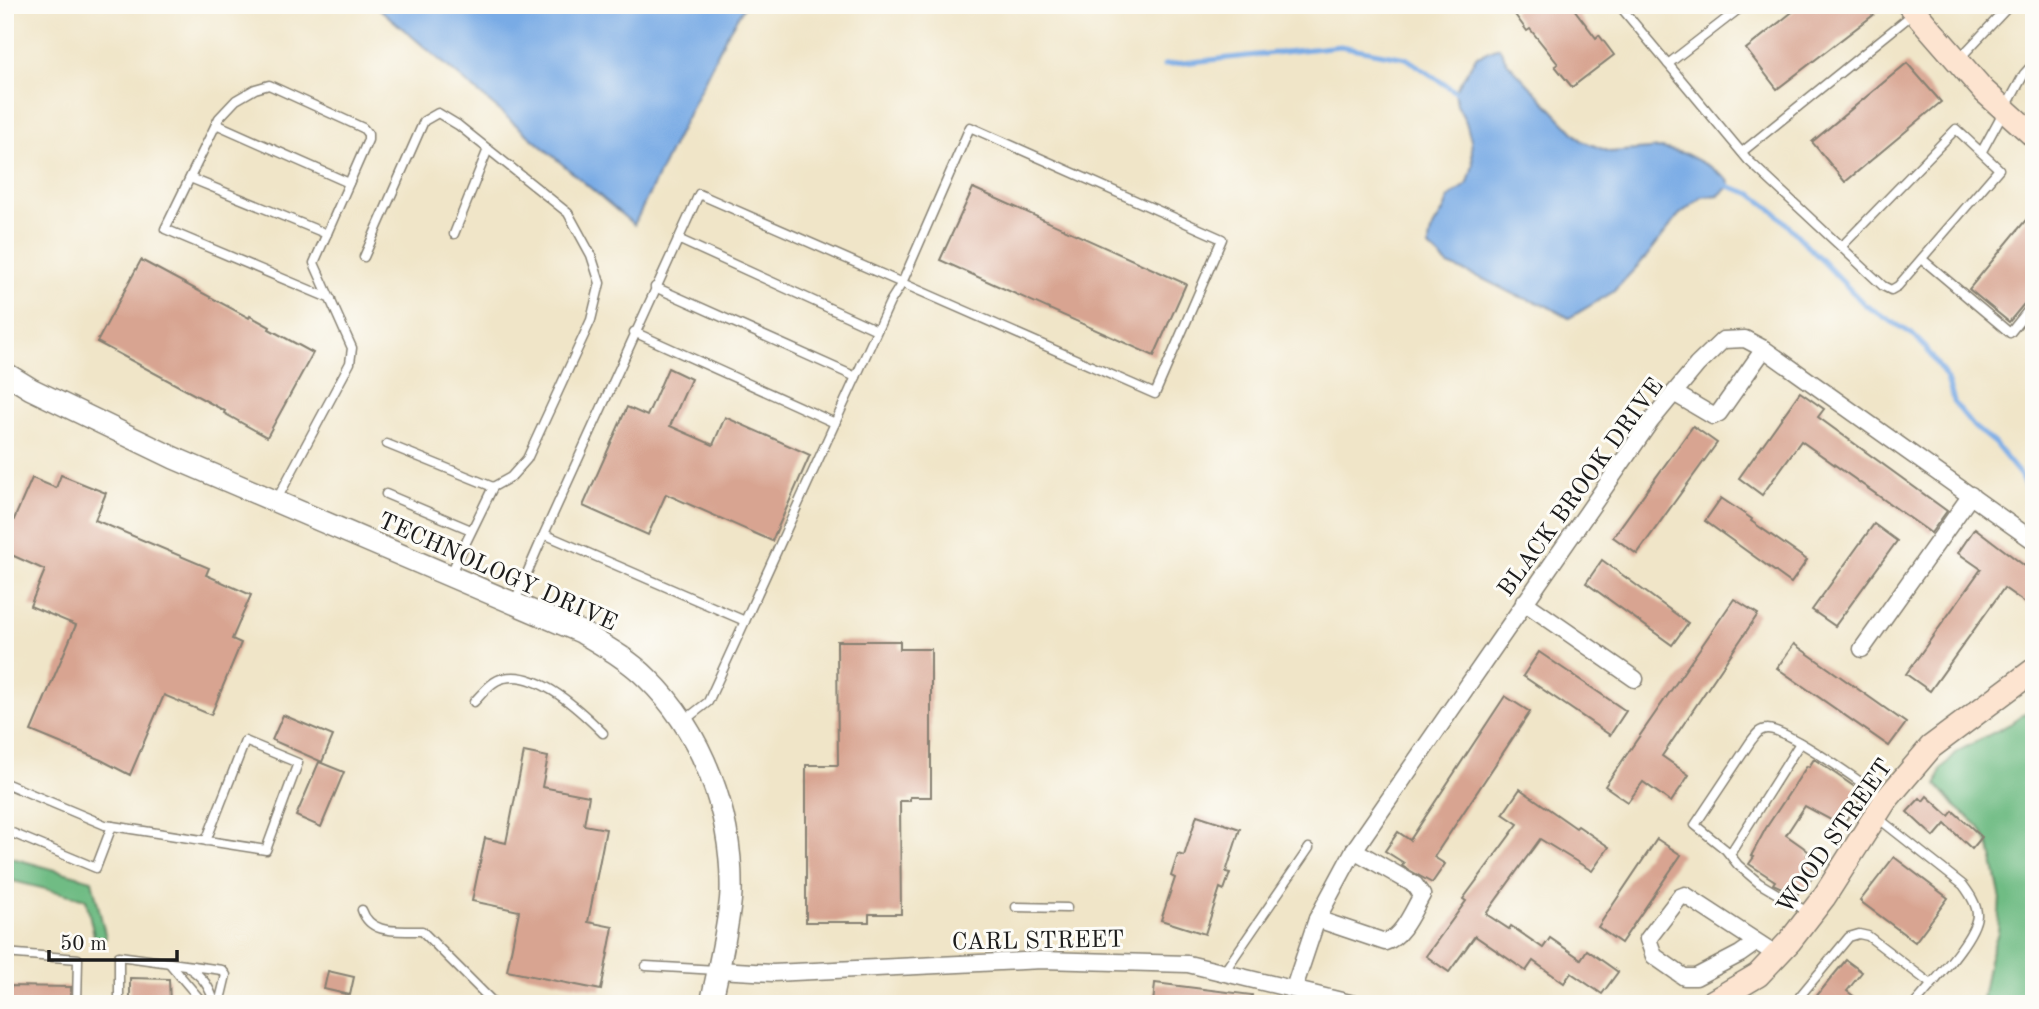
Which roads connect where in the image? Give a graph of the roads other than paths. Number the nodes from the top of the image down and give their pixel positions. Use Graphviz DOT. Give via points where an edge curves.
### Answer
graph roads {
  1 [pos="1619,5"];
  2 [pos="1744,5"];
  3 [pos="2010,5"];
  4 [pos="1912,9"];
  5 [pos="1957,62"];
  6 [pos="2034,63"];
  7 [pos="1668,64"];
  8 [pos="2005,112"];
  9 [pos="216,124"];
  10 [pos="2034,136"];
  11 [pos="488,149"];
  12 [pos="1982,151"];
  13 [pos="1742,152"];
  14 [pos="190,178"];
  15 [pos="349,183"];
  16 [pos="327,234"];
  17 [pos="454,234"];
  18 [pos="678,239"];
  19 [pos="1841,247"];
  20 [pos="364,257"];
  21 [pos="1922,260"];
  22 [pos="902,283"];
  23 [pos="655,287"];
  24 [pos="331,299"];
  25 [pos="2034,303"];
  26 [pos="877,330"];
  27 [pos="634,332"];
  28 [pos="1764,349"];
  29 [pos="6,375"];
  30 [pos="856,377"];
  31 [pos="1674,393"];
  32 [pos="835,423"];
  33 [pos="387,444"];
  34 [pos="493,487"];
  35 [pos="386,494"];
  36 [pos="1971,495"];
  37 [pos="276,501"];
  38 [pos="471,530"];
  39 [pos="544,534"];
  40 [pos="2034,541"];
  41 [pos="450,575"];
  42 [pos="1524,602"];
  43 [pos="514,603"];
  44 [pos="745,621"];
  45 [pos="1862,649"];
  46 [pos="2034,670"];
  47 [pos="1635,679"];
  48 [pos="474,702"];
  49 [pos="682,722"];
  50 [pos="603,733"];
  51 [pos="1800,743"];
  52 [pos="5,783"];
  53 [pos="1880,809"];
  54 [pos="112,826"];
  55 [pos="5,830"];
  56 [pos="206,841"];
  57 [pos="1309,848"];
  58 [pos="1354,850"];
  59 [pos="1730,854"];
  60 [pos="1016,906"];
  61 [pos="1067,908"];
  62 [pos="362,910"];
  63 [pos="1811,914"];
  64 [pos="1317,919"];
  65 [pos="1757,942"];
  66 [pos="5,953"];
  67 [pos="1777,956"];
  68 [pos="170,964"];
  69 [pos="646,965"];
  70 [pos="187,967"];
  71 [pos="718,970"];
  72 [pos="1224,972"];
  73 [pos="1931,984"];
  74 [pos="1294,988"];
  75 [pos="1343,1002"];
  76 [pos="77,1004"];
  77 [pos="119,1004"];
  78 [pos="204,1004"];
  79 [pos="217,1004"];
  80 [pos="495,1004"];
  81 [pos="711,1004"];
  82 [pos="1709,1004"];
  83 [pos="1797,1004"];
  84 [pos="1915,1004"];
  1 -- 7 [label="lane"];
  2 -- 7 [label="lane"];
  3 -- 5 [label="lane"];
  4 -- 5 [label="main road"];
  4 -- 13 [label="lane"];
  5 -- 8 [label="main road"];
  6 -- 8 [label="lane"];
  7 -- 13 [label="lane"];
  8 -- 10 [label="main road"];
  8 -- 12 [label="lane"];
  9 -- 14 [label="lane"];
  9 -- 15 [label="lane"];
  9 -- 15 [label="lane" via="236,100 270,85 368,134"];
  11 -- 17 [label="lane"];
  11 -- 20 [label="lane" via="438,113 424,121"];
  11 -- 34 [label="lane" via="568,213 591,254 600,283 591,320 527,459 511,477"];
  12 -- 19 [label="lane" via="1956,129"];
  12 -- 21 [label="lane" via="2000,169"];
  13 -- 19 [label="lane"];
  14 -- 16 [label="lane"];
  14 -- 24 [label="lane" via="165,229"];
  15 -- 16 [label="lane"];
  16 -- 24 [label="lane" via="314,263"];
  18 -- 22 [label="lane" via="699,194"];
  18 -- 23 [label="lane"];
  18 -- 26 [label="lane"];
  19 -- 21 [label="lane" via="1891,290"];
  21 -- 25 [label="lane" via="2010,333"];
  22 -- 22 [label="lane" via="1155,394 1222,239 970,127"];
  22 -- 26 [label="lane"];
  23 -- 27 [label="lane"];
  23 -- 30 [label="lane"];
  24 -- 37 [label="lane" via="352,348 350,363"];
  26 -- 30 [label="lane"];
  27 -- 32 [label="lane"];
  27 -- 39 [label="lane"];
  28 -- 31 [label="street, BLACK BROOK DRIVE" via="1745,339 1723,340"];
  28 -- 31 [label="street" via="1713,416"];
  28 -- 36 [label="street, BLACK BROOK DRIVE"];
  29 -- 37 [label="street, TECHNOLOGY DRIVE" via="92,420"];
  30 -- 32 [label="lane"];
  31 -- 42 [label="street, BLACK BROOK DRIVE"];
  32 -- 44 [label="lane"];
  33 -- 34 [label="lane"];
  34 -- 38 [label="lane"];
  35 -- 38 [label="lane"];
  36 -- 40 [label="street, BLACK BROOK DRIVE"];
  36 -- 45 [label="street"];
  37 -- 41 [label="street, TECHNOLOGY DRIVE"];
  38 -- 41 [label="lane"];
  39 -- 43 [label="lane"];
  39 -- 44 [label="lane"];
  41 -- 43 [label="street, TECHNOLOGY DRIVE"];
  42 -- 47 [label="street"];
  42 -- 58 [label="street, BLACK BROOK DRIVE"];
  43 -- 49 [label="street, TECHNOLOGY DRIVE" via="616,653 647,678"];
  44 -- 49 [label="lane" via="708,702"];
  46 -- 53 [label="main road, WOOD STREET" via="1931,747"];
  48 -- 50 [label="lane" via="503,677 523,678 552,690"];
  49 -- 71 [label="street, TECHNOLOGY DRIVE" via="707,768 729,848 731,894"];
  51 -- 53 [label="lane" via="1868,787"];
  51 -- 59 [label="lane"];
  51 -- 59 [label="lane" via="1771,728 1760,730 1695,825"];
  52 -- 54 [label="lane"];
  53 -- 63 [label="main road, WOOD STREET"];
  53 -- 73 [label="lane" via="1963,885 1977,913 1973,933"];
  54 -- 55 [label="lane" via="96,868"];
  54 -- 56 [label="lane"];
  56 -- 56 [label="lane" via="265,850 298,763 245,741"];
  57 -- 72 [label="lane"];
  58 -- 64 [label="street, BLACK BROOK DRIVE"];
  58 -- 64 [label="street" via="1415,885 1422,895 1393,940 1385,942"];
  59 -- 63 [label="lane" via="1759,883"];
  60 -- 61 [label="lane"];
  62 -- 80 [label="lane" via="372,927 380,930 422,931"];
  63 -- 67 [label="main road, WOOD STREET"];
  64 -- 74 [label="street, BLACK BROOK DRIVE"];
  65 -- 65 [label="street" via="1685,895 1648,939 1654,956 1684,977 1696,977"];
  65 -- 67 [label="street"];
  66 -- 76 [label="lane" via="78,958"];
  67 -- 82 [label="main road, WOOD STREET" via="1758,975"];
  68 -- 70 [label="lane"];
  68 -- 77 [label="lane" via="119,956"];
  68 -- 78 [label="lane"];
  69 -- 71 [label="lane"];
  70 -- 79 [label="lane" via="202,976"];
  70 -- 79 [label="lane" via="225,972"];
  71 -- 72 [label="street, CARL STREET" via="773,972 1042,960 1188,964"];
  71 -- 81 [label="street, TECHNOLOGY DRIVE"];
  72 -- 74 [label="street, CARL STREET"];
  73 -- 83 [label="lane" via="1859,934 1849,937"];
  73 -- 84 [label="lane"];
  74 -- 75 [label="street, CARL STREET"];
}
